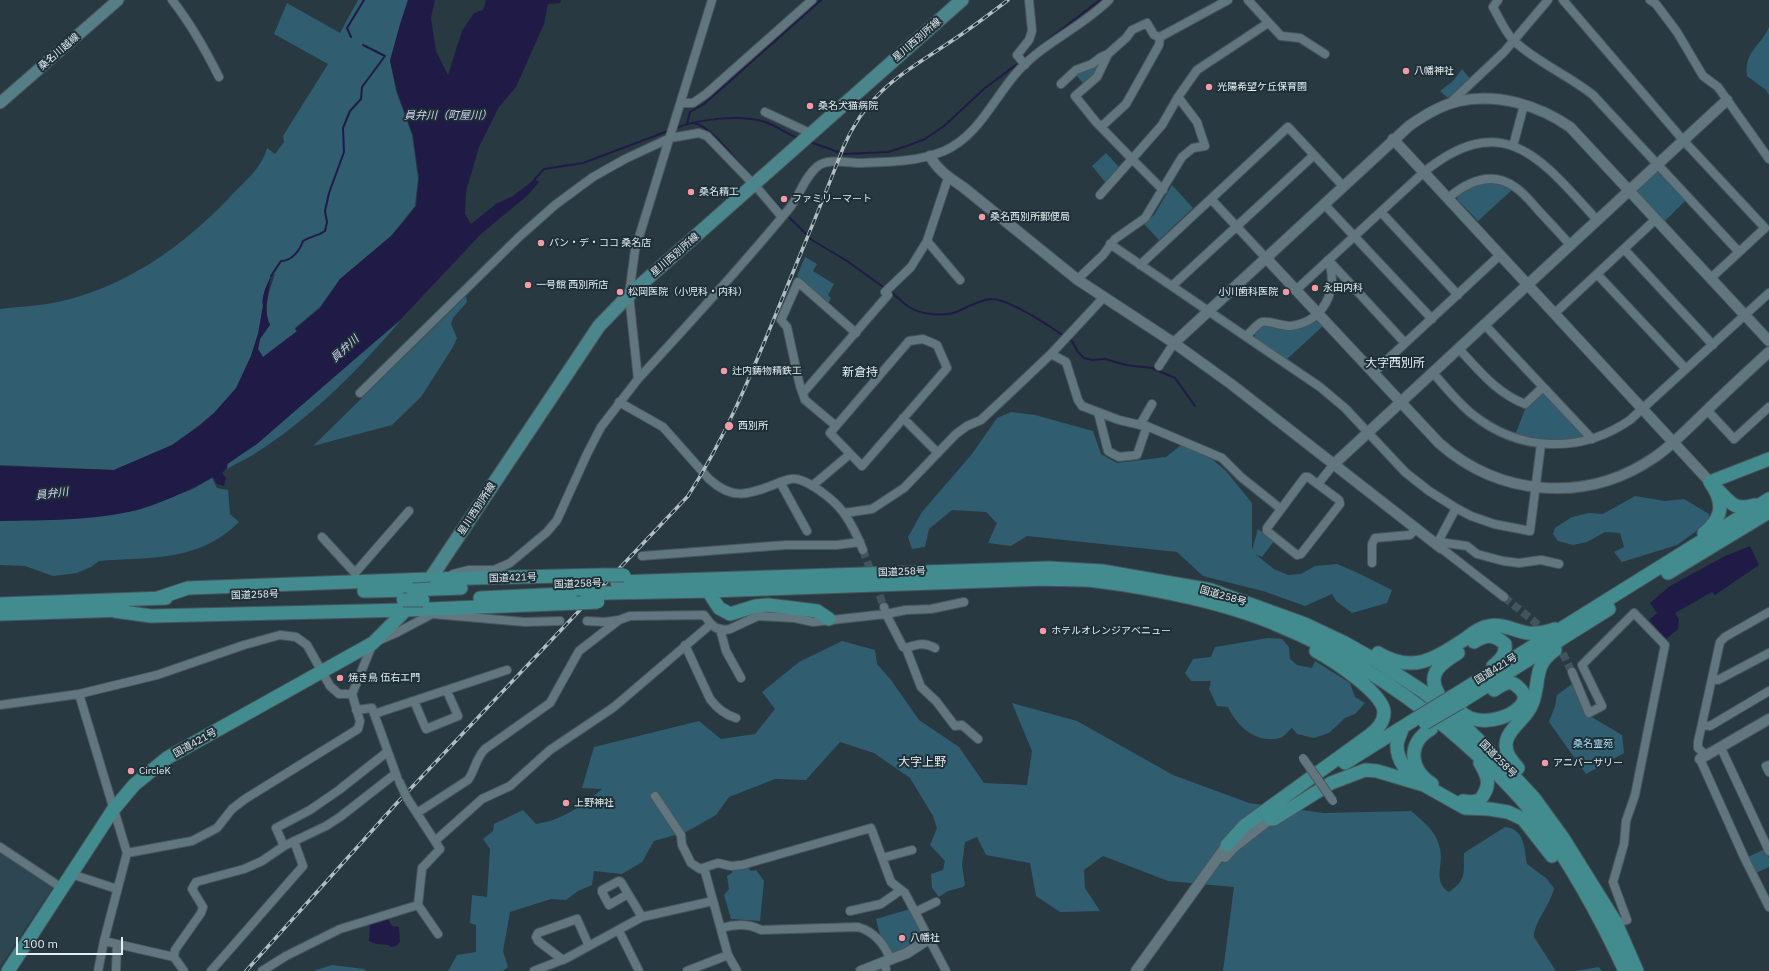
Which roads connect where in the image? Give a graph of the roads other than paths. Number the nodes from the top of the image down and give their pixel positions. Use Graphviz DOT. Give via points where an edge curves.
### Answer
graph roads {
  1 [pos="118,0"];
  2 [pos="172,0"];
  3 [pos="712,0"];
  4 [pos="812,0"];
  5 [pos="962,0"];
  6 [pos="1029,0"];
  7 [pos="1109,0"];
  8 [pos="1228,0"];
  9 [pos="1248,0"];
  10 [pos="1498,0"];
  11 [pos="1548,0"];
  12 [pos="1562,0"];
  13 [pos="1650,0"];
  14 [pos="1268,23"];
  15 [pos="1160,38"];
  16 [pos="1514,40"];
  17 [pos="1108,54"];
  18 [pos="1325,54"];
  19 [pos="1025,65"];
  20 [pos="219,76"];
  21 [pos="1061,84"];
  22 [pos="1178,97"];
  23 [pos="1728,100"];
  24 [pos="0,103"];
  25 [pos="681,103"];
  26 [pos="1524,104"];
  27 [pos="1448,105"];
  28 [pos="765,112"];
  29 [pos="1101,127"];
  30 [pos="810,133"];
  31 [pos="670,138"];
  32 [pos="1394,139"];
  33 [pos="1683,140"];
  34 [pos="1513,146"];
  35 [pos="1314,154"];
  36 [pos="930,156"];
  37 [pos="1132,159"];
  38 [pos="1769,159"];
  39 [pos="1658,164"];
  40 [pos="1424,172"];
  41 [pos="948,178"];
  42 [pos="756,183"];
  43 [pos="1343,186"];
  44 [pos="1163,190"];
  45 [pos="1629,190"];
  46 [pos="1100,195"];
  47 [pos="1448,198"];
  48 [pos="1211,199"];
  49 [pos="1324,204"];
  50 [pos="1381,212"];
  51 [pos="782,217"];
  52 [pos="1656,219"];
  53 [pos="1597,220"];
  54 [pos="1237,226"];
  55 [pos="1354,236"];
  56 [pos="927,241"];
  57 [pos="1110,244"];
  58 [pos="1570,245"];
  59 [pos="1624,249"];
  60 [pos="1739,252"];
  61 [pos="1500,255"];
  62 [pos="1266,258"];
  63 [pos="1328,260"];
  64 [pos="1140,265"];
  65 [pos="1597,274"];
  66 [pos="1711,278"];
  67 [pos="960,280"];
  68 [pos="1078,280"];
  69 [pos="1527,284"];
  70 [pos="1172,286"];
  71 [pos="1296,290"];
  72 [pos="1769,293"];
  73 [pos="629,295"];
  74 [pos="1458,295"];
  75 [pos="1104,297"];
  76 [pos="1209,310"];
  77 [pos="1317,314"];
  78 [pos="1555,314"];
  79 [pos="1745,316"];
  80 [pos="1432,319"];
  81 [pos="1484,324"];
  82 [pos="856,333"];
  83 [pos="1246,336"];
  84 [pos="1769,341"];
  85 [pos="1174,343"];
  86 [pos="1405,343"];
  87 [pos="1713,345"];
  88 [pos="1458,348"];
  89 [pos="1769,352"];
  90 [pos="1051,354"];
  91 [pos="1159,366"];
  92 [pos="1686,369"];
  93 [pos="1432,372"];
  94 [pos="1373,373"];
  95 [pos="638,379"];
  96 [pos="1543,387"];
  97 [pos="360,393"];
  98 [pos="803,394"];
  99 [pos="619,402"];
  100 [pos="1400,402"];
  101 [pos="1152,404"];
  102 [pos="1769,407"];
  103 [pos="1643,409"];
  104 [pos="1707,410"];
  105 [pos="1098,412"];
  106 [pos="903,418"];
  107 [pos="1143,425"];
  108 [pos="836,426"];
  109 [pos="1368,432"];
  110 [pos="1592,439"];
  111 [pos="1673,442"];
  112 [pos="1541,444"];
  113 [pos="938,453"];
  114 [pos="850,454"];
  115 [pos="1769,459"];
  116 [pos="1334,464"];
  117 [pos="780,482"];
  118 [pos="1710,482"];
  119 [pos="1318,484"];
  120 [pos="812,486"];
  121 [pos="1536,487"];
  122 [pos="1456,508"];
  123 [pos="1281,509"];
  124 [pos="1766,509"];
  125 [pos="408,511"];
  126 [pos="844,513"];
  127 [pos="1417,528"];
  128 [pos="807,531"];
  129 [pos="322,537"];
  130 [pos="1439,544"];
  131 [pos="642,556"];
  132 [pos="1372,563"];
  133 [pos="1559,564"];
  134 [pos="1664,565"];
  135 [pos="355,578"];
  136 [pos="656,587"];
  137 [pos="428,589"];
  138 [pos="708,591"];
  139 [pos="602,597"];
  140 [pos="1504,597"];
  141 [pos="158,598"];
  142 [pos="964,602"];
  143 [pos="0,604"];
  144 [pos="404,605"];
  145 [pos="885,611"];
  146 [pos="1769,612"];
  147 [pos="0,614"];
  148 [pos="619,620"];
  149 [pos="829,620"];
  150 [pos="560,621"];
  151 [pos="587,621"];
  152 [pos="711,624"];
  153 [pos="1305,624"];
  154 [pos="1280,625"];
  155 [pos="1565,626"];
  156 [pos="1584,626"];
  157 [pos="720,629"];
  158 [pos="373,643"];
  159 [pos="685,645"];
  160 [pos="906,648"];
  161 [pos="936,648"];
  162 [pos="1769,652"];
  163 [pos="1390,660"];
  164 [pos="507,670"];
  165 [pos="1572,672"];
  166 [pos="322,673"];
  167 [pos="741,678"];
  168 [pos="1712,680"];
  169 [pos="1474,683"];
  170 [pos="447,691"];
  171 [pos="1769,691"];
  172 [pos="1438,693"];
  173 [pos="79,694"];
  174 [pos="352,694"];
  175 [pos="414,701"];
  176 [pos="1457,702"];
  177 [pos="0,705"];
  178 [pos="356,710"];
  179 [pos="374,714"];
  180 [pos="736,718"];
  181 [pos="1469,718"];
  182 [pos="1769,719"];
  183 [pos="1425,723"];
  184 [pos="1702,725"];
  185 [pos="1403,727"];
  186 [pos="978,739"];
  187 [pos="1398,740"];
  188 [pos="1467,745"];
  189 [pos="1721,748"];
  190 [pos="387,752"];
  191 [pos="1508,756"];
  192 [pos="1303,758"];
  193 [pos="1704,758"];
  194 [pos="1769,765"];
  195 [pos="1769,772"];
  196 [pos="397,778"];
  197 [pos="1424,785"];
  198 [pos="655,796"];
  199 [pos="1332,801"];
  200 [pos="112,810"];
  201 [pos="417,812"];
  202 [pos="1270,819"];
  203 [pos="294,841"];
  204 [pos="435,841"];
  205 [pos="1227,845"];
  206 [pos="284,846"];
  207 [pos="0,847"];
  208 [pos="912,850"];
  209 [pos="1769,851"];
  210 [pos="127,853"];
  211 [pos="882,858"];
  212 [pos="704,868"];
  213 [pos="71,874"];
  214 [pos="62,888"];
  215 [pos="117,889"];
  216 [pos="901,890"];
  217 [pos="628,894"];
  218 [pos="713,901"];
  219 [pos="936,902"];
  220 [pos="1184,903"];
  221 [pos="418,905"];
  222 [pos="1769,907"];
  223 [pos="850,911"];
  224 [pos="915,912"];
  225 [pos="642,917"];
  226 [pos="1616,923"];
  227 [pos="722,928"];
  228 [pos="620,931"];
  229 [pos="438,934"];
  230 [pos="929,939"];
  231 [pos="104,941"];
  232 [pos="117,944"];
  233 [pos="589,946"];
  234 [pos="728,955"];
  235 [pos="174,957"];
  236 [pos="563,960"];
  237 [pos="887,964"];
  238 [pos="8,971"];
  239 [pos="98,971"];
  240 [pos="116,971"];
  241 [pos="184,971"];
  242 [pos="211,971"];
  243 [pos="262,971"];
  244 [pos="534,971"];
  245 [pos="639,971"];
  246 [pos="687,971"];
  247 [pos="737,971"];
  248 [pos="861,971"];
  249 [pos="946,971"];
  250 [pos="1136,971"];
  251 [pos="1620,971"];
  252 [pos="1625,971"];
  253 [pos="1636,971"];
  1 -- 24 [label="main road, 桑名川越線"];
  2 -- 20 [label="street" via="199,39"];
  3 -- 25 [label="street"];
  4 -- 25 [label="street" via="706,94 693,102"];
  5 -- 30 [label="main road, 星川西別所線"];
  6 -- 19 [label="street" via="1032,31 1029,40 1017,56"];
  7 -- 19 [label="street"];
  8 -- 15 [label="street"];
  9 -- 14 [label="street"];
  10 -- 16 [label="street" via="1493,7"];
  11 -- 16 [label="street"];
  12 -- 33 [label="street"];
  13 -- 23 [label="street" via="1656,4 1677,32 1703,76 1714,82"];
  14 -- 18 [label="street" via="1281,36 1300,38"];
  14 -- 22 [label="street" via="1197,70"];
  15 -- 17 [label="street" via="1154,35 1147,23 1132,30"];
  15 -- 29 [label="street" via="1159,45 1126,104"];
  16 -- 27 [label="street"];
  16 -- 39 [label="street" via="1539,60 1593,95"];
  17 -- 21 [label="street" via="1076,70"];
  17 -- 29 [label="street" via="1097,77 1075,96"];
  19 -- 36 [label="street" via="966,137 954,146"];
  22 -- 37 [label="street" via="1162,125"];
  22 -- 44 [label="street" via="1197,122 1205,146 1193,148 1182,157"];
  23 -- 33 [label="street"];
  23 -- 38 [label="street"];
  25 -- 31 [label="street"];
  26 -- 27 [label="street" via="1485,99 1458,101"];
  26 -- 34 [label="street"];
  26 -- 45 [label="street" via="1570,127"];
  27 -- 32 [label="street" via="1417,120"];
  28 -- 30 [label="street"];
  29 -- 37 [label="street"];
  30 -- 42 [label="main road, 星川西別所線"];
  31 -- 42 [label="street" via="699,134 707,136"];
  31 -- 73 [label="street" via="635,250"];
  31 -- 97 [label="street" via="593,177 555,205"];
  32 -- 40 [label="street"];
  32 -- 43 [label="street"];
  33 -- 39 [label="street"];
  33 -- 60 [label="street" via="1765,228"];
  34 -- 40 [label="street" via="1490,141 1474,144 1439,159"];
  34 -- 53 [label="street" via="1542,161"];
  35 -- 43 [label="street"];
  35 -- 48 [label="street" via="1288,127"];
  35 -- 54 [label="street"];
  36 -- 41 [label="street"];
  36 -- 51 [label="street" via="820,164 811,172 789,210"];
  37 -- 44 [label="street"];
  37 -- 46 [label="street"];
  39 -- 45 [label="street"];
  39 -- 60 [label="street"];
  40 -- 47 [label="street"];
  40 -- 50 [label="street"];
  41 -- 56 [label="street"];
  41 -- 68 [label="street" via="963,187"];
  42 -- 51 [label="street"];
  42 -- 73 [label="main road, 星川西別所線"];
  43 -- 49 [label="street"];
  44 -- 57 [label="street" via="1145,218"];
  45 -- 52 [label="street"];
  45 -- 53 [label="street"];
  47 -- 58 [label="street" via="1463,186 1478,180 1509,183 1524,194"];
  47 -- 61 [label="street"];
  48 -- 54 [label="street"];
  48 -- 64 [label="street"];
  49 -- 55 [label="street"];
  49 -- 62 [label="street"];
  50 -- 55 [label="street"];
  50 -- 74 [label="street"];
  51 -- 95 [label="street"];
  52 -- 59 [label="street"];
  52 -- 66 [label="street"];
  53 -- 58 [label="street"];
  54 -- 62 [label="street"];
  54 -- 70 [label="street"];
  55 -- 63 [label="street"];
  55 -- 80 [label="street"];
  56 -- 67 [label="street"];
  56 -- 82 [label="street" via="912,268 888,291"];
  57 -- 64 [label="street"];
  57 -- 68 [label="street" via="1103,255"];
  58 -- 69 [label="street"];
  59 -- 65 [label="street"];
  59 -- 87 [label="street"];
  60 -- 66 [label="street"];
  61 -- 69 [label="street"];
  61 -- 74 [label="street"];
  62 -- 71 [label="street"];
  62 -- 76 [label="street"];
  63 -- 71 [label="street"];
  63 -- 77 [label="street" via="1332,272 1332,290 1326,304"];
  63 -- 86 [label="street"];
  64 -- 70 [label="street"];
  65 -- 78 [label="street"];
  65 -- 92 [label="street"];
  66 -- 79 [label="street"];
  68 -- 75 [label="street"];
  69 -- 78 [label="street"];
  69 -- 81 [label="street"];
  70 -- 76 [label="street"];
  71 -- 77 [label="street"];
  72 -- 79 [label="street"];
  73 -- 95 [label="street"];
  73 -- 137 [label="main road, 星川西別所線" via="599,326"];
  74 -- 80 [label="street"];
  75 -- 85 [label="street"];
  75 -- 90 [label="street"];
  76 -- 83 [label="street"];
  76 -- 85 [label="street"];
  77 -- 83 [label="street" via="1307,321 1291,326 1264,321"];
  77 -- 94 [label="street"];
  78 -- 103 [label="street"];
  79 -- 84 [label="street"];
  79 -- 87 [label="street"];
  80 -- 86 [label="street"];
  81 -- 88 [label="street"];
  81 -- 96 [label="street"];
  82 -- 98 [label="street"];
  82 -- 98 [label="street" via="798,282 782,320 787,327"];
  83 -- 109 [label="street" via="1320,387"];
  85 -- 91 [label="street"];
  85 -- 116 [label="street"];
  86 -- 94 [label="street"];
  87 -- 92 [label="street"];
  88 -- 93 [label="street"];
  88 -- 96 [label="street" via="1491,384 1524,404"];
  89 -- 104 [label="street"];
  90 -- 105 [label="street" via="1066,362 1082,406"];
  90 -- 113 [label="street" via="981,420 956,434"];
  92 -- 103 [label="street"];
  93 -- 100 [label="street"];
  93 -- 112 [label="street" via="1464,407 1485,424 1509,436"];
  94 -- 100 [label="street"];
  95 -- 99 [label="street"];
  96 -- 110 [label="street"];
  98 -- 108 [label="street" via="805,400"];
  99 -- 117 [label="street" via="663,427 709,479 722,489 737,495 755,492"];
  99 -- 137 [label="street" via="601,427 557,520 547,532 510,563 494,570 469,570"];
  100 -- 109 [label="street"];
  100 -- 121 [label="street" via="1433,438 1462,461 1497,479"];
  101 -- 107 [label="street"];
  102 -- 104 [label="street" via="1734,439"];
  103 -- 110 [label="street" via="1616,430"];
  103 -- 111 [label="street"];
  104 -- 111 [label="street"];
  105 -- 107 [label="street"];
  105 -- 107 [label="street" via="1108,451 1119,457 1137,455"];
  106 -- 108 [label="street" via="947,368 937,345 923,339 910,341"];
  106 -- 113 [label="street"];
  106 -- 114 [label="street" via="862,466"];
  107 -- 123 [label="street" via="1222,458"];
  108 -- 114 [label="street" via="830,433"];
  109 -- 116 [label="street"];
  109 -- 122 [label="street" via="1411,478"];
  110 -- 112 [label="street" via="1562,444"];
  111 -- 118 [label="street"];
  111 -- 121 [label="street" via="1645,463 1608,481 1577,487"];
  112 -- 121 [label="street"];
  113 -- 126 [label="street" via="904,488 872,509"];
  114 -- 120 [label="street"];
  115 -- 118 [label="highway"];
  116 -- 119 [label="street"];
  116 -- 127 [label="street"];
  117 -- 120 [label="street" via="795,478"];
  117 -- 128 [label="street"];
  118 -- 124 [label="highway" via="1736,507"];
  118 -- 134 [label="highway" via="1720,501 1715,524"];
  119 -- 123 [label="street" via="1305,477"];
  119 -- 123 [label="street" via="1339,500 1340,504 1301,554 1297,554 1268,531 1267,528"];
  120 -- 126 [label="street"];
  121 -- 122 [label="street" via="1530,531 1494,524"];
  122 -- 130 [label="street"];
  124 -- 134 [label="highway, 国道421号"];
  124 -- 156 [label="highway, 国道421号"];
  125 -- 135 [label="street"];
  126 -- 131 [label="street" via="862,546 786,545"];
  127 -- 130 [label="street"];
  127 -- 132 [label="street" via="1410,535 1375,538 1372,544"];
  129 -- 135 [label="street"];
  130 -- 133 [label="street" via="1467,546 1477,554 1508,562 1543,560"];
  130 -- 140 [label="street"];
  134 -- 155 [label="highway, 国道421号"];
  135 -- 137 [label="highway"];
  135 -- 141 [label="highway" via="188,588"];
  136 -- 137 [label="highway, 国道258号" via="620,578"];
  136 -- 138 [label="highway, 国道258号"];
  136 -- 139 [label="highway, 国道258号"];
  136 -- 153 [label="highway, 国道258号" via="1048,568 1102,571 1210,590"];
  137 -- 139 [label="highway, 国道258号, bridge" via="586,593"];
  137 -- 141 [label="highway, 国道258号, bridge"];
  137 -- 144 [label="highway, 国道258号, bridge"];
  137 -- 144 [label="highway, 国道421号"];
  138 -- 149 [label="highway" via="719,608 730,614 768,605 817,611"];
  138 -- 154 [label="highway, 国道258号" via="1043,579 1095,581 1194,599"];
  139 -- 144 [label="highway, bridge" via="577,603"];
  141 -- 143 [label="highway, 国道258号"];
  142 -- 145 [label="street" via="931,609"];
  144 -- 147 [label="highway, 国道258号"];
  144 -- 158 [label="highway, 国道421号"];
  145 -- 149 [label="street"];
  145 -- 160 [label="street" via="903,647"];
  146 -- 168 [label="street" via="1720,642"];
  148 -- 151 [label="street"];
  148 -- 152 [label="street" via="630,616 704,615"];
  148 -- 201 [label="street" via="579,651 550,703 485,749 468,780"];
  149 -- 157 [label="street" via="813,622 795,618 758,616 730,629"];
  150 -- 158 [label="street" via="525,622 432,614"];
  152 -- 157 [label="street"];
  152 -- 159 [label="street"];
  153 -- 163 [label="highway" via="1326,627 1362,643"];
  153 -- 226 [label="highway, 国道258号" via="1343,642 1424,692 1463,725 1534,798 1563,838"];
  154 -- 188 [label="highway, 国道258号" via="1385,681"];
  154 -- 205 [label="highway" via="1297,641 1326,657 1377,697 1384,713 1382,721 1370,735 1244,826"];
  155 -- 163 [label="highway" via="1544,633 1528,633 1503,626 1488,626 1475,631 1428,661 1408,665"];
  155 -- 169 [label="highway, 国道421号"];
  156 -- 176 [label="highway, 国道421号"];
  156 -- 191 [label="highway" via="1548,655 1542,663 1532,705 1507,740"];
  157 -- 167 [label="street" via="726,651"];
  158 -- 166 [label="highway, 国道421号"];
  158 -- 174 [label="street"];
  159 -- 180 [label="street" via="710,699"];
  159 -- 204 [label="street" via="614,707 550,750 510,786 482,799"];
  160 -- 161 [label="street" via="919,643 927,643"];
  160 -- 186 [label="street" via="921,687 936,701 955,726 962,726"];
  162 -- 168 [label="street" via="1718,680"];
  163 -- 172 [label="highway"];
  164 -- 170 [label="street"];
  165 -- 226 [label="street" via="1589,713 1602,706 1582,665 1634,613 1665,645 1636,795 1626,821 1624,844 1613,882 1627,920"];
  166 -- 173 [label="street" via="308,645 296,637 280,635 157,675"];
  166 -- 174 [label="street" via="339,694"];
  166 -- 200 [label="highway, 国道421号" via="167,758 134,785"];
  168 -- 184 [label="street"];
  169 -- 172 [label="highway" via="1476,678 1506,652 1505,644 1495,636 1488,635 1446,660 1437,669 1433,681"];
  169 -- 176 [label="highway, 国道421号"];
  170 -- 175 [label="street"];
  170 -- 175 [label="street" via="458,716 426,729"];
  171 -- 184 [label="street" via="1710,726"];
  172 -- 181 [label="highway"];
  173 -- 177 [label="street"];
  173 -- 200 [label="street"];
  174 -- 178 [label="street"];
  175 -- 179 [label="street"];
  176 -- 181 [label="highway" via="1472,702 1506,683 1514,684 1522,691 1524,698 1520,708 1512,715 1490,721"];
  176 -- 183 [label="highway, 国道421号, bridge"];
  178 -- 179 [label="street" via="372,708"];
  178 -- 210 [label="street" via="360,721 358,729 245,799 232,809 217,828 192,841"];
  179 -- 190 [label="street"];
  181 -- 191 [label="highway"];
  182 -- 189 [label="street"];
  183 -- 185 [label="highway, 国道421号"];
  183 -- 187 [label="highway, 国道421号"];
  183 -- 188 [label="highway" via="1425,732 1415,748 1414,759 1419,774 1447,794 1460,801 1471,802 1480,800 1485,794 1488,778"];
  184 -- 193 [label="street" via="1698,748"];
  185 -- 187 [label="highway"];
  185 -- 205 [label="highway, 国道421号" via="1335,769"];
  187 -- 197 [label="highway" via="1400,760 1410,775"];
  187 -- 202 [label="highway, 国道421号" via="1330,779"];
  188 -- 252 [label="highway, 国道258号" via="1539,821 1607,932"];
  189 -- 193 [label="street"];
  189 -- 209 [label="street"];
  190 -- 196 [label="street"];
  190 -- 206 [label="street" via="310,810 276,828"];
  191 -- 226 [label="highway" via="1554,813 1592,872"];
  192 -- 199 [label="street, bridge"];
  193 -- 222 [label="street" via="1744,857"];
  194 -- 195 [label="street" via="1766,766"];
  196 -- 201 [label="street, bridge"];
  196 -- 203 [label="street" via="340,817"];
  197 -- 202 [label="highway" via="1365,770 1331,783 1274,819"];
  197 -- 251 [label="highway" via="1465,808 1508,812 1523,820 1576,890"];
  198 -- 212 [label="street" via="681,835 682,845 691,863 697,868"];
  200 -- 210 [label="street"];
  200 -- 213 [label="highway, 国道421号"];
  201 -- 204 [label="street"];
  202 -- 220 [label="street" via="1234,847"];
  203 -- 206 [label="street"];
  203 -- 242 [label="street" via="303,866"];
  204 -- 221 [label="street" via="440,849 422,868"];
  205 -- 220 [label="street"];
  206 -- 235 [label="street" via="262,861 244,869 196,882 192,889 203,907 175,950"];
  207 -- 214 [label="street"];
  208 -- 211 [label="street"];
  210 -- 215 [label="street"];
  211 -- 212 [label="street" via="871,828 742,865 718,863"];
  211 -- 216 [label="street" via="892,882"];
  212 -- 218 [label="street"];
  213 -- 214 [label="highway, 国道421号"];
  213 -- 215 [label="street"];
  214 -- 238 [label="highway, 国道421号"];
  215 -- 231 [label="street"];
  216 -- 223 [label="street" via="881,904"];
  216 -- 224 [label="street"];
  217 -- 225 [label="street"];
  218 -- 225 [label="street"];
  218 -- 227 [label="street"];
  219 -- 224 [label="street"];
  220 -- 250 [label="street"];
  221 -- 229 [label="street"];
  221 -- 243 [label="street" via="340,929"];
  224 -- 230 [label="street"];
  225 -- 228 [label="street"];
  226 -- 253 [label="highway, 国道258号"];
  227 -- 234 [label="street"];
  227 -- 237 [label="street" via="858,928 876,936 888,952"];
  228 -- 233 [label="street"];
  228 -- 245 [label="street"];
  230 -- 237 [label="street"];
  230 -- 249 [label="street"];
  231 -- 232 [label="street"];
  231 -- 239 [label="street"];
  232 -- 235 [label="street"];
  232 -- 240 [label="street"];
  233 -- 236 [label="street"];
  233 -- 236 [label="street" via="577,919 538,933 538,941"];
  234 -- 246 [label="street"];
  234 -- 247 [label="street"];
  235 -- 241 [label="street"];
  236 -- 244 [label="street"];
  237 -- 248 [label="street"];
}
